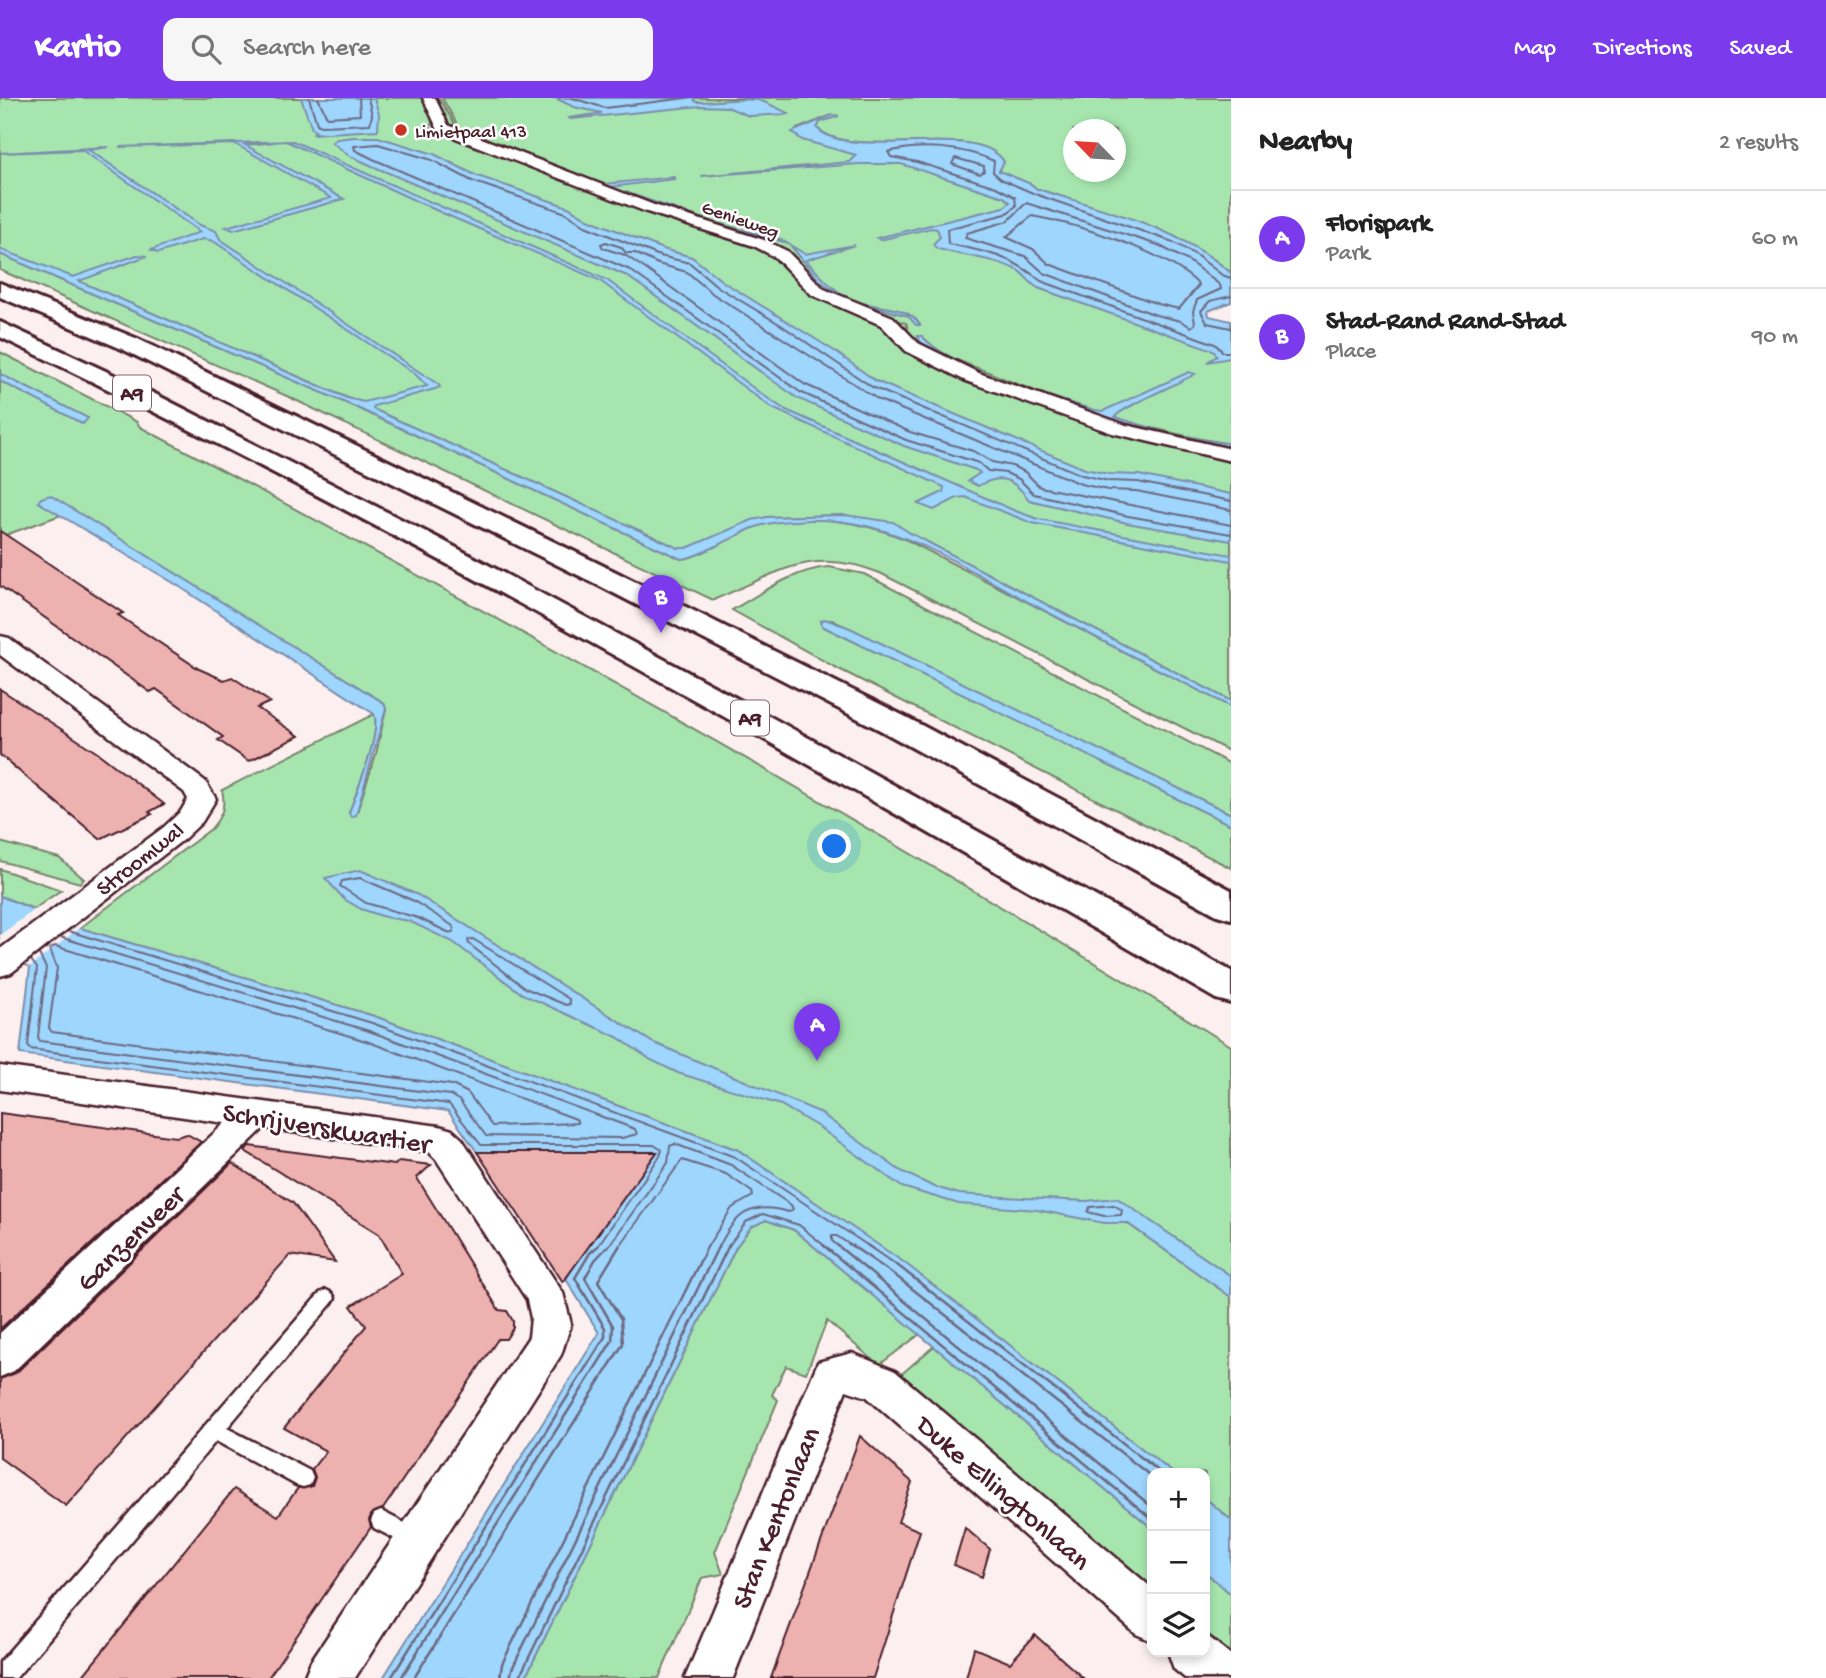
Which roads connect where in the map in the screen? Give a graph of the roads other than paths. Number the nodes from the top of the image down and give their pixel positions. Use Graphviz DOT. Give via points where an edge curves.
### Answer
graph roads {
  1 [pos="429,98"];
  2 [pos="0,289"];
  3 [pos="0,329"];
  4 [pos="1231,455"];
  5 [pos="0,643"];
  6 [pos="1231,906"];
  7 [pos="2,963"];
  8 [pos="1231,989"];
  9 [pos="0,1078"];
  10 [pos="257,1114"];
  11 [pos="326,1298"];
  12 [pos="0,1359"];
  13 [pos="852,1371"];
  14 [pos="213,1430"];
  15 [pos="303,1478"];
  16 [pos="381,1521"];
  17 [pos="418,1541"];
  18 [pos="1147,1614"];
  19 [pos="1197,1657"];
  20 [pos="1,1678"];
  21 [pos="328,1678"];
  22 [pos="709,1678"];
  23 [pos="1221,1678"];
  1 -- 4 [label="street, Genieweg" via="443,127 453,132 781,254 818,292 896,326 909,346 950,367 1128,433"];
  2 -- 6 [label="highway, A9" via="131,344 618,584 894,724"];
  3 -- 8 [label="highway, A9" via="443,551 860,778"];
  5 -- 7 [label="street, Stroomwal" via="195,788 202,799 192,817 174,832"];
  9 -- 10 [label="street, Schrijverskwartier"];
  10 -- 12 [label="street, Ganzenveer"];
  10 -- 17 [label="street, Schrijverskwartier" via="439,1140 551,1309 547,1343"];
  11 -- 14 [label="lane"];
  13 -- 18 [label="street, Duke Ellingtonlaan" via="881,1384"];
  13 -- 22 [label="street, Stan Kentonlaan" via="832,1375"];
  14 -- 15 [label="lane"];
  14 -- 20 [label="lane"];
  16 -- 17 [label="lane"];
  17 -- 21 [label="street, Schrijverskwartier"];
  19 -- 23 [label="street"];
}
